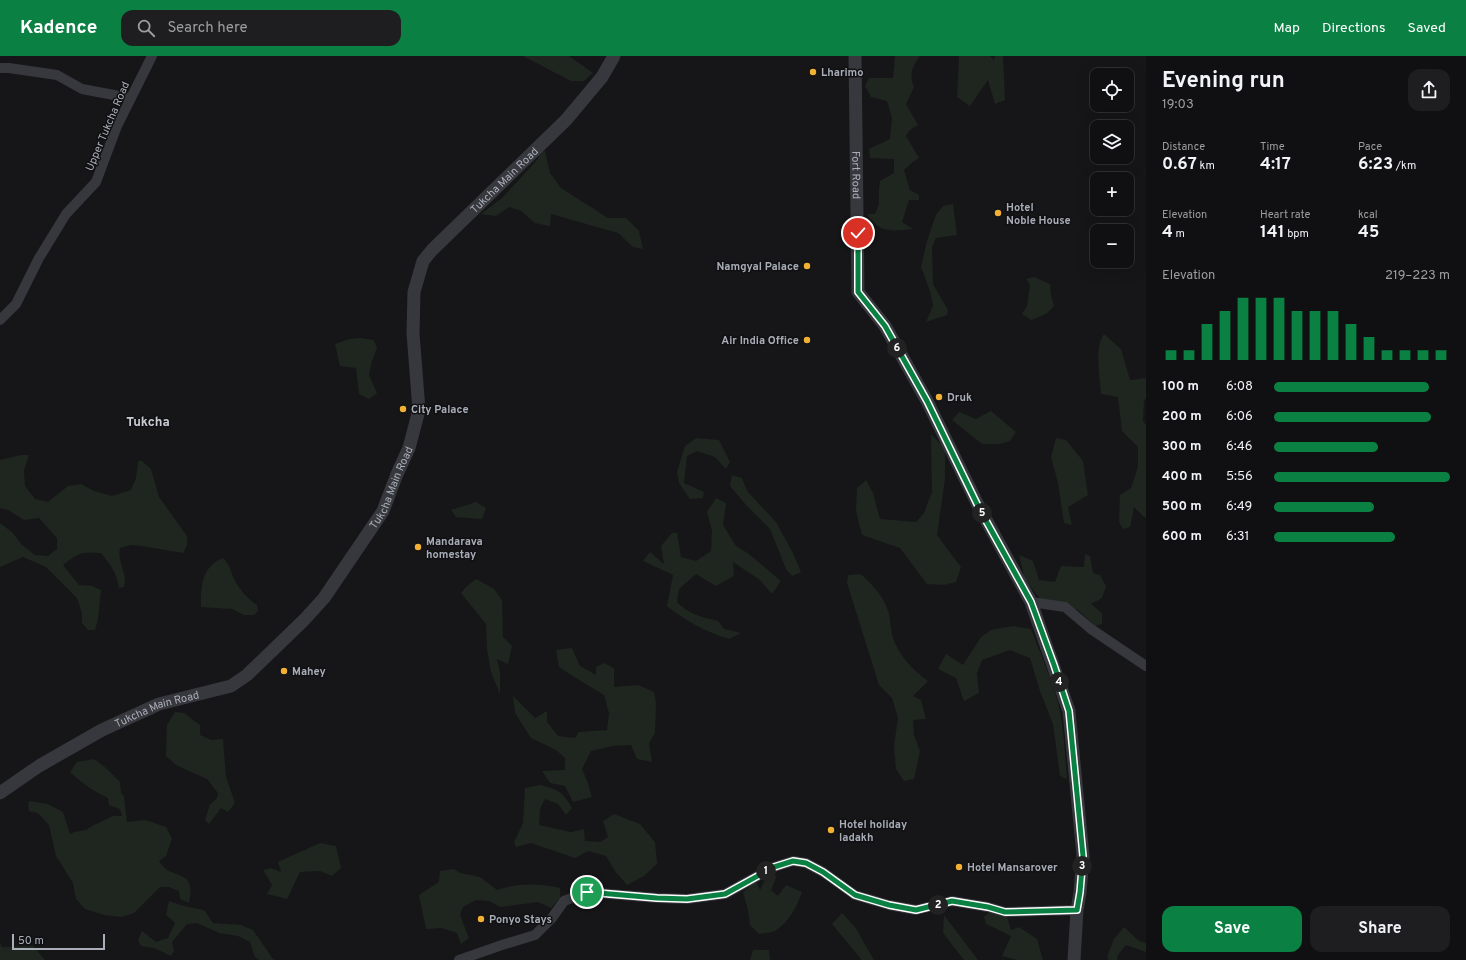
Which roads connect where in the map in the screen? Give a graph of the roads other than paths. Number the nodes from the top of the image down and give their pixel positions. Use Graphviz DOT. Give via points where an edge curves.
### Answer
graph roads {
  1 [pos="152,56"];
  2 [pos="614,56"];
  3 [pos="855,56"];
  4 [pos="0,68"];
  5 [pos="130,98"];
  6 [pos="0,320"];
  7 [pos="1031,602"];
  8 [pos="1146,666"];
  9 [pos="0,793"];
  10 [pos="1077,910"];
  11 [pos="460,960"];
  12 [pos="1074,960"];
  1 -- 5 [label="street, Upper Tukcha Road"];
  2 -- 9 [label="street, Tukcha Main Road" via="602,77 566,120 423,261 414,292 413,333 419,410 409,448 396,474 383,511 324,598 248,675 231,686 159,704 102,730 39,766"];
  3 -- 7 [label="street, Fort Road" via="858,292 885,326 924,394 979,508"];
  4 -- 5 [label="street" via="57,75 82,89"];
  5 -- 6 [label="street, Upper Tukcha Road" via="96,182 66,214 39,258 16,304"];
  7 -- 8 [label="street" via="1066,606 1091,629"];
  7 -- 10 [label="street, Fort Road" via="1069,711 1083,856"];
  10 -- 11 [label="street" via="1005,912 952,901 916,910 855,895 823,872 806,863 793,861 774,867 725,894 687,899 587,892 564,901 535,935"];
  10 -- 12 [label="street, Fort Road"];
}
